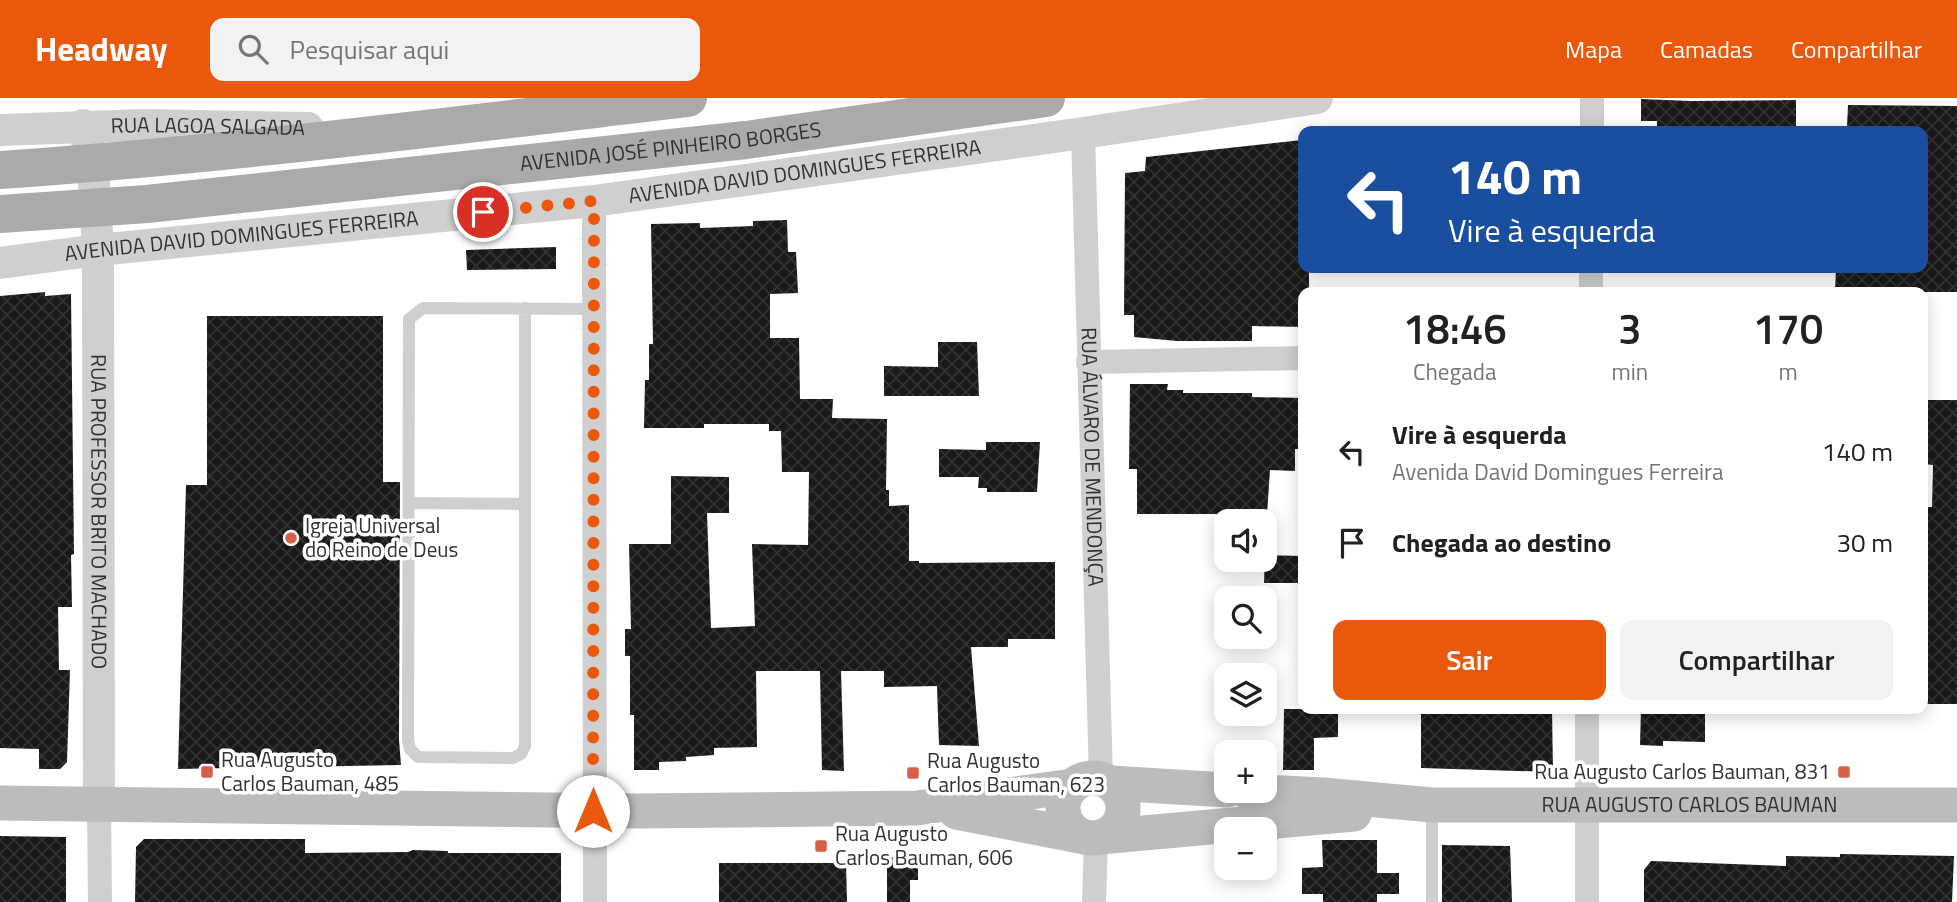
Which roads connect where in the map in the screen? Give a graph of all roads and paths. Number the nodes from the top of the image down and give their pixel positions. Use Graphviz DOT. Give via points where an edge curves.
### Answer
graph roads {
  1 [pos="688,98"];
  2 [pos="1046,98"];
  3 [pos="1317,98"];
  4 [pos="1592,98"];
  5 [pos="83,125"];
  6 [pos="1592,126"];
  7 [pos="0,130"];
  8 [pos="418,130"];
  9 [pos="1083,134"];
  10 [pos="93,164"];
  11 [pos="0,170"];
  12 [pos="594,201"];
  13 [pos="96,208"];
  14 [pos="0,214"];
  15 [pos="98,250"];
  16 [pos="0,263"];
  17 [pos="525,309"];
  18 [pos="594,309"];
  19 [pos="1298,358"];
  20 [pos="1088,362"];
  21 [pos="409,503"];
  22 [pos="526,504"];
  23 [pos="1587,714"];
  24 [pos="1095,783"];
  25 [pos="1214,789"];
  26 [pos="1277,793"];
  27 [pos="0,803"];
  28 [pos="99,803"];
  29 [pos="1428,805"];
  30 [pos="1957,805"];
  31 [pos="1586,806"];
  32 [pos="932,808"];
  33 [pos="593,811"];
  34 [pos="1094,837"];
  35 [pos="100,902"];
  36 [pos="595,902"];
  37 [pos="1094,902"];
  38 [pos="1432,902"];
  39 [pos="1587,902"];
  1 -- 8 [label="main road"];
  2 -- 13 [label="main road, AVENIDA JOSÉ PINHEIRO BORGES" via="746,140"];
  3 -- 9 [label="street, AVENIDA DAVID DOMINGUES FERREIRA"];
  4 -- 6 [label="street"];
  5 -- 7 [label="street, RUA LAGOA SALGADA"];
  5 -- 8 [label="street, RUA LAGOA SALGADA"];
  5 -- 10 [label="street, RUA PROFESSOR BRITO MACHADO"];
  8 -- 10 [label="main road"];
  9 -- 12 [label="street, AVENIDA DAVID DOMINGUES FERREIRA"];
  9 -- 20 [label="street, RUA ÁLVARO DE MENDONÇA"];
  10 -- 11 [label="main road"];
  10 -- 13 [label="street, RUA PROFESSOR BRITO MACHADO"];
  12 -- 15 [label="street, AVENIDA DAVID DOMINGUES FERREIRA"];
  12 -- 18 [label="street"];
  13 -- 14 [label="main road, AVENIDA JOSÉ PINHEIRO BORGES"];
  13 -- 15 [label="street, RUA PROFESSOR BRITO MACHADO"];
  15 -- 16 [label="street, AVENIDA DAVID DOMINGUES FERREIRA"];
  15 -- 28 [label="street, RUA PROFESSOR BRITO MACHADO"];
  17 -- 18 [label="lane"];
  17 -- 21 [label="lane" via="424,307 409,319"];
  17 -- 22 [label="lane"];
  18 -- 33 [label="street"];
  19 -- 20 [label="street"];
  20 -- 24 [label="street, RUA ÁLVARO DE MENDONÇA"];
  21 -- 22 [label="lane"];
  21 -- 22 [label="lane" via="410,749 418,757 513,758 525,746"];
  23 -- 31 [label="street"];
  24 -- 25 [label="main road, RUA AUGUSTO CARLOS BAUMAN"];
  24 -- 32 [label="main road, RUA AUGUSTO CARLOS BAUMAN"];
  24 -- 34 [label="main road" via="1121,798 1122,818 1117,827"];
  24 -- 34 [label="main road" via="1064,801 1070,827"];
  26 -- 29 [label="main road, RUA AUGUSTO CARLOS BAUMAN"];
  27 -- 28 [label="main road, RUA AUGUSTO CARLOS BAUMAN"];
  28 -- 33 [label="main road, RUA AUGUSTO CARLOS BAUMAN"];
  28 -- 35 [label="street, RUA PROFESSOR BRITO MACHADO"];
  29 -- 31 [label="main road, RUA AUGUSTO CARLOS BAUMAN"];
  29 -- 34 [label="main road, RUA AUGUSTO CARLOS BAUMAN"];
  29 -- 38 [label="lane"];
  30 -- 31 [label="main road, RUA AUGUSTO CARLOS BAUMAN"];
  31 -- 39 [label="street"];
  32 -- 33 [label="main road, RUA AUGUSTO CARLOS BAUMAN"];
  32 -- 34 [label="main road, RUA AUGUSTO CARLOS BAUMAN"];
  33 -- 36 [label="street"];
  34 -- 37 [label="street"];
}
